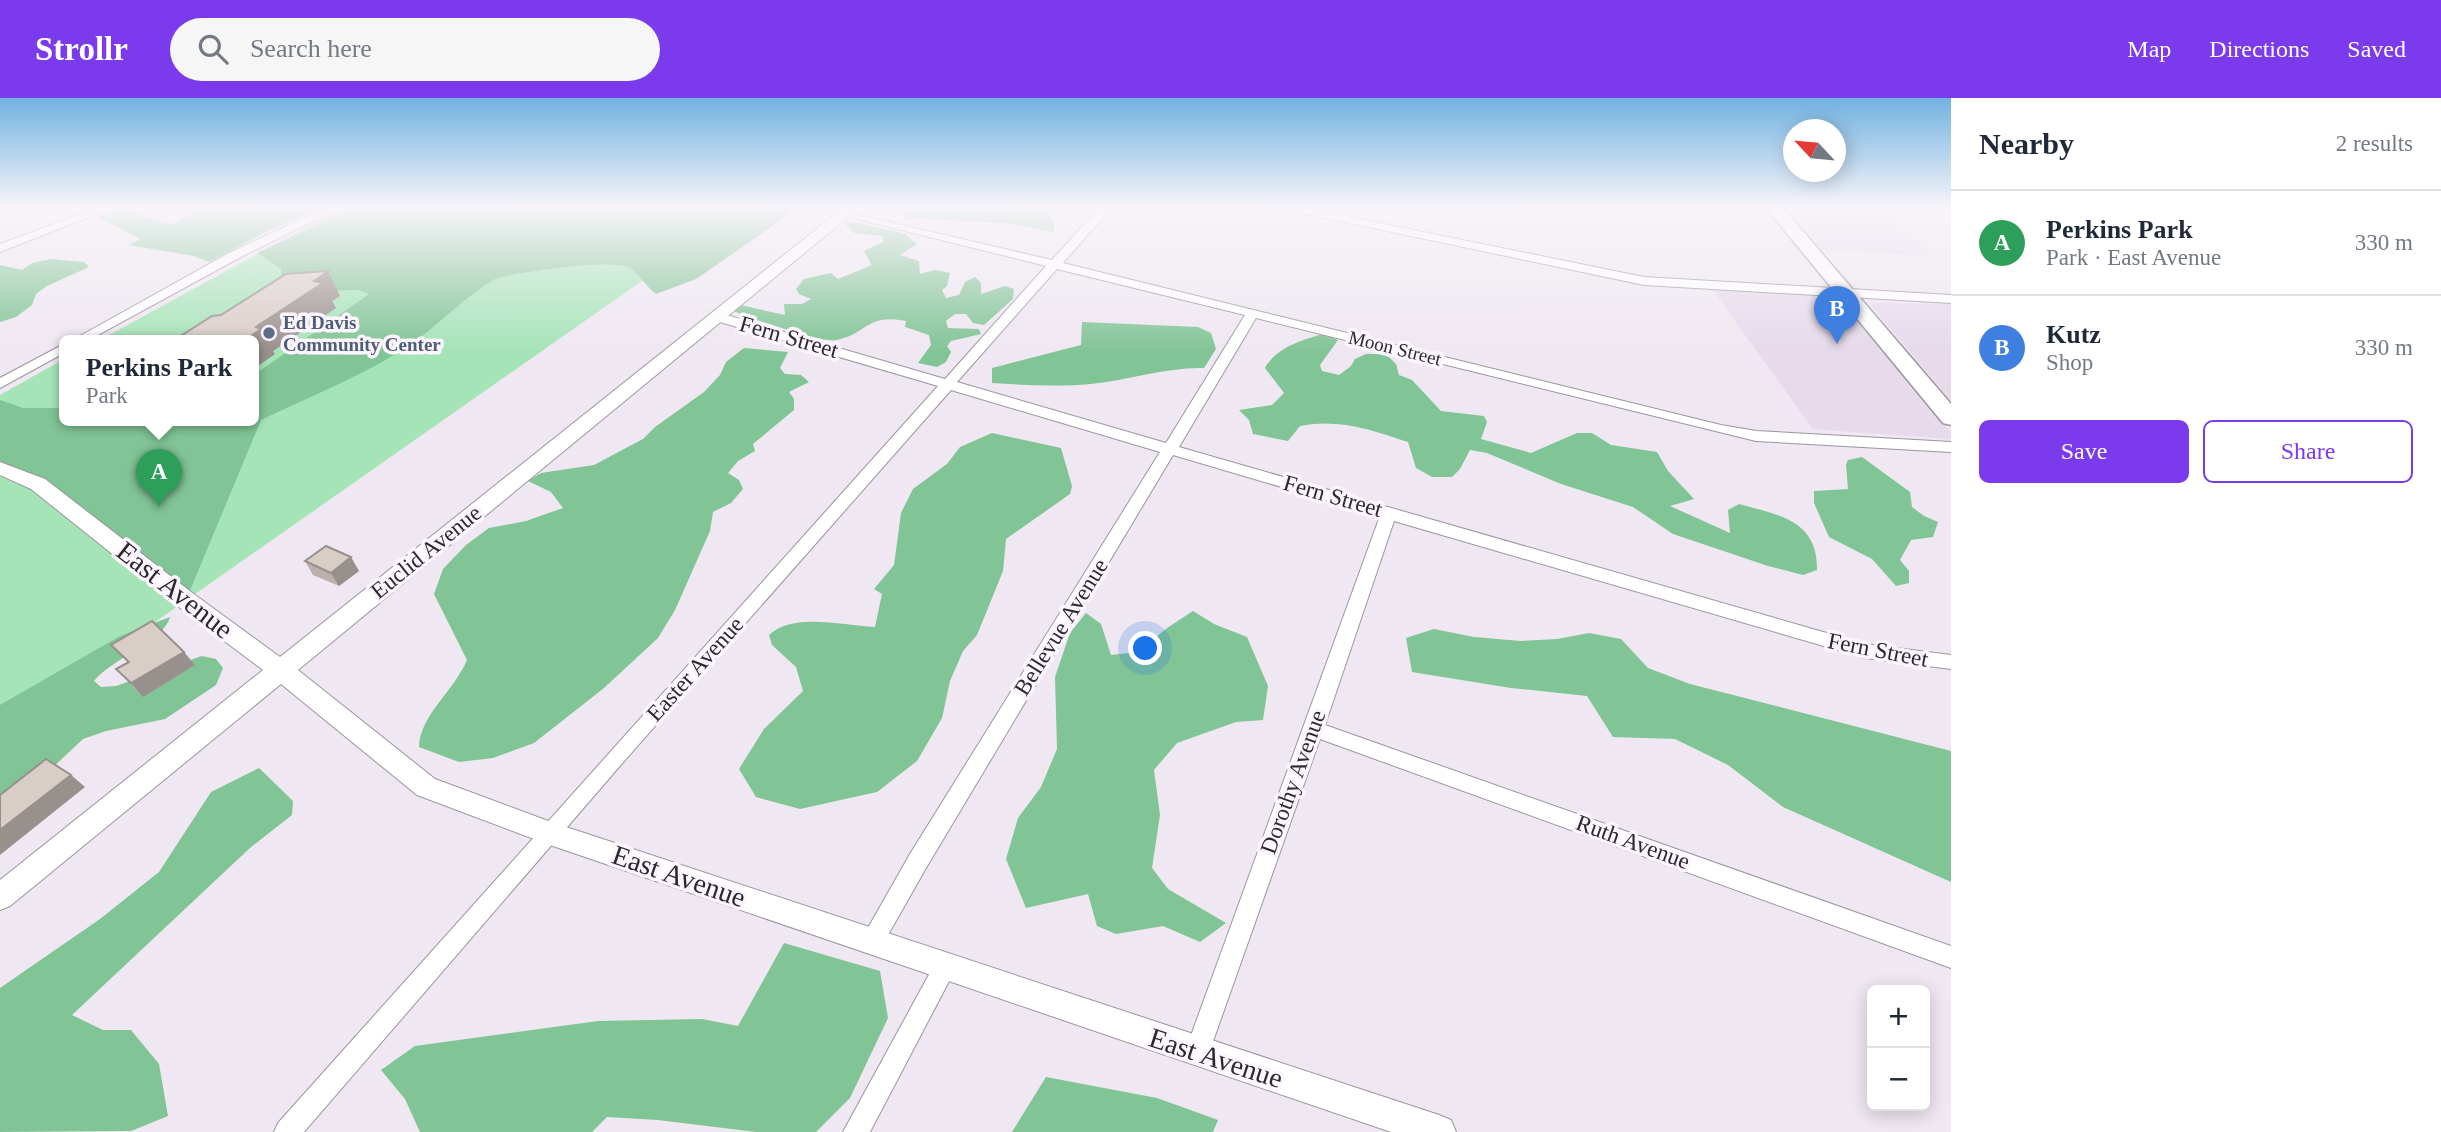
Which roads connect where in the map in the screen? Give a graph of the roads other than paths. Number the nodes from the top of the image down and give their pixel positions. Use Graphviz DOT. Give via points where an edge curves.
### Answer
graph roads {
  1 [pos="233,256"];
  2 [pos="792,256"];
  3 [pos="1024,256"];
  4 [pos="1061,256"];
  5 [pos="1525,256"];
  6 [pos="1815,256"];
  7 [pos="1054,264"];
  8 [pos="1847,293"];
  9 [pos="1951,299"];
  10 [pos="1252,314"];
  11 [pos="718,317"];
  12 [pos="88,335"];
  13 [pos="59,351"];
  14 [pos="0,384"];
  15 [pos="949,384"];
  16 [pos="1951,418"];
  17 [pos="1951,447"];
  18 [pos="1171,449"];
  19 [pos="0,468"];
  20 [pos="1389,512"];
  21 [pos="1951,662"];
  22 [pos="282,671"];
  23 [pos="1314,729"];
  24 [pos="550,833"];
  25 [pos="0,897"];
  26 [pos="872,942"];
  27 [pos="1951,957"];
  28 [pos="946,965"];
  29 [pos="1197,1052"];
  30 [pos="1375,1122"];
  31 [pos="287,1132"];
  32 [pos="856,1132"];
  33 [pos="1439,1132"];
  1 -- 12 [label="street"];
  2 -- 11 [label="street, Euclid Avenue"];
  3 -- 7 [label="street, Moon Street"];
  4 -- 7 [label="street, Easter Avenue"];
  5 -- 8 [label="street" via="1644,281"];
  6 -- 8 [label="main road"];
  7 -- 10 [label="street, Moon Street"];
  7 -- 15 [label="street, Easter Avenue"];
  8 -- 9 [label="street"];
  8 -- 16 [label="main road"];
  10 -- 17 [label="street, Moon Street" via="1732,432"];
  10 -- 18 [label="street, Bellevue Avenue"];
  11 -- 15 [label="street, Fern Street"];
  11 -- 22 [label="street, Euclid Avenue"];
  13 -- 14 [label="street"];
  15 -- 18 [label="street, Fern Street"];
  15 -- 24 [label="street, Easter Avenue"];
  18 -- 20 [label="street, Fern Street"];
  18 -- 26 [label="street, Bellevue Avenue"];
  19 -- 22 [label="street, East Avenue" via="38,484"];
  20 -- 21 [label="street, Fern Street" via="1865,651"];
  20 -- 23 [label="street, Dorothy Avenue"];
  22 -- 24 [label="street, East Avenue" via="426,787"];
  22 -- 25 [label="street, Euclid Avenue"];
  23 -- 27 [label="street, Ruth Avenue"];
  23 -- 29 [label="street, Dorothy Avenue"];
  24 -- 26 [label="street, East Avenue"];
  24 -- 31 [label="street, Easter Avenue"];
  26 -- 28 [label="street, East Avenue"];
  28 -- 29 [label="street, East Avenue"];
  28 -- 32 [label="street"];
  29 -- 30 [label="street, East Avenue"];
  30 -- 33 [label="street, East Avenue"];
}
